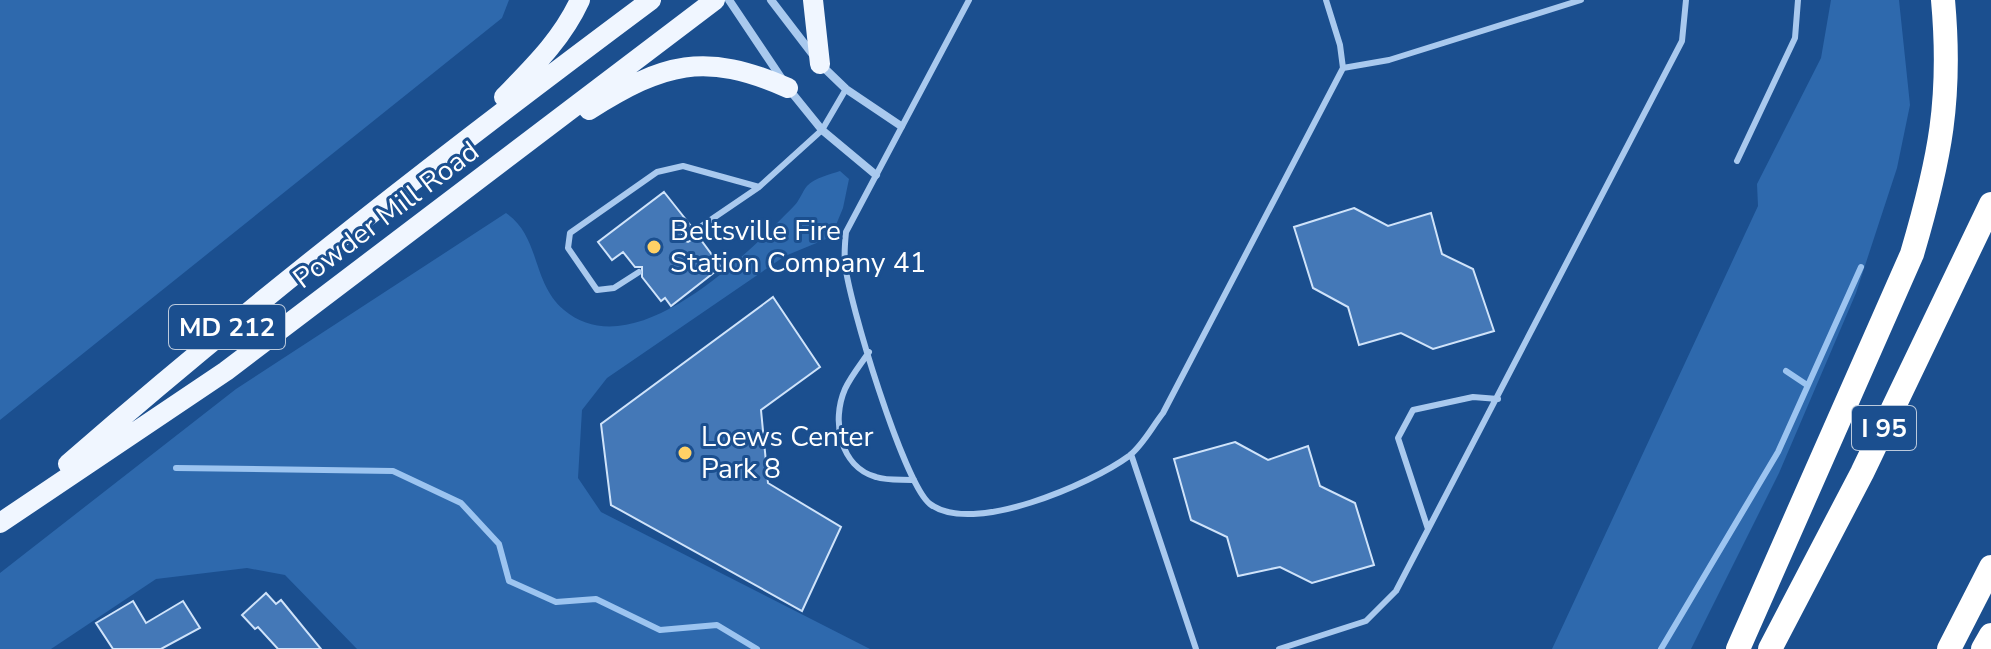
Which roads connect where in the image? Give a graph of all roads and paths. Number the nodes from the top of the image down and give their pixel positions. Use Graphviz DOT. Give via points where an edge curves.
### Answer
graph roads {
  1 [pos="580,0"];
  2 [pos="651,0"];
  3 [pos="715,0"];
  4 [pos="729,0"];
  5 [pos="771,0"];
  6 [pos="813,0"];
  7 [pos="969,0"];
  8 [pos="1326,0"];
  9 [pos="1581,0"];
  10 [pos="1686,0"];
  11 [pos="1798,0"];
  12 [pos="1943,0"];
  13 [pos="820,64"];
  14 [pos="1343,68"];
  15 [pos="788,88"];
  16 [pos="846,89"];
  17 [pos="901,126"];
  18 [pos="822,130"];
  19 [pos="457,144"];
  20 [pos="1737,161"];
  21 [pos="876,175"];
  22 [pos="480,178"];
  23 [pos="759,187"];
  24 [pos="1991,204"];
  25 [pos="687,236"];
  26 [pos="639,272"];
  27 [pos="869,352"];
  28 [pos="1498,399"];
  29 [pos="1131,454"];
  30 [pos="914,480"];
  31 [pos="2,521"];
  32 [pos="1428,529"];
  33 [pos="1991,567"];
  34 [pos="1991,635"];
  35 [pos="1196,649"];
  36 [pos="1279,649"];
  37 [pos="1738,649"];
  38 [pos="1770,649"];
  39 [pos="1949,649"];
  40 [pos="1983,649"];
  1 -- 19 [label="main road" via="544,56"];
  2 -- 19 [label="main road, Powder Mill Road / MD 212"];
  3 -- 22 [label="main road, Powder Mill Road / MD 212"];
  4 -- 15 [label="street"];
  5 -- 13 [label="street"];
  6 -- 13 [label="main road"];
  7 -- 17 [label="lane"];
  8 -- 14 [label="lane"];
  9 -- 14 [label="lane" via="1389,60"];
  10 -- 28 [label="lane" via="1682,41"];
  11 -- 20 [label="lane" via="1795,38"];
  12 -- 37 [label="highway" via="1948,53 1945,121 1912,254"];
  13 -- 16 [label="street"];
  14 -- 29 [label="lane" via="1163,413"];
  15 -- 18 [label="street"];
  15 -- 22 [label="main road" via="750,71 667,69 635,81"];
  16 -- 17 [label="street"];
  16 -- 18 [label="lane"];
  17 -- 21 [label="lane"];
  18 -- 21 [label="street"];
  18 -- 23 [label="lane"];
  19 -- 31 [label="main road, Powder Mill Road / MD 212" via="206,344"];
  21 -- 27 [label="lane" via="846,232 845,244 849,286"];
  22 -- 31 [label="main road, Powder Mill Road / MD 212" via="226,371"];
  23 -- 25 [label="lane"];
  23 -- 26 [label="lane" via="683,166 657,172 570,233 568,248 597,290 614,288"];
  24 -- 38 [label="highway, I 95" via="1862,473"];
  27 -- 30 [label="lane"];
  27 -- 30 [label="lane" via="840,407 842,447 866,474"];
  28 -- 32 [label="lane"];
  28 -- 32 [label="lane" via="1473,397 1413,410 1398,438"];
  29 -- 30 [label="lane" via="1100,476 972,515 942,511 927,502"];
  29 -- 35 [label="lane"];
  32 -- 36 [label="lane" via="1396,591 1366,621"];
  33 -- 39 [label="highway"];
  34 -- 40 [label="highway"];
}
